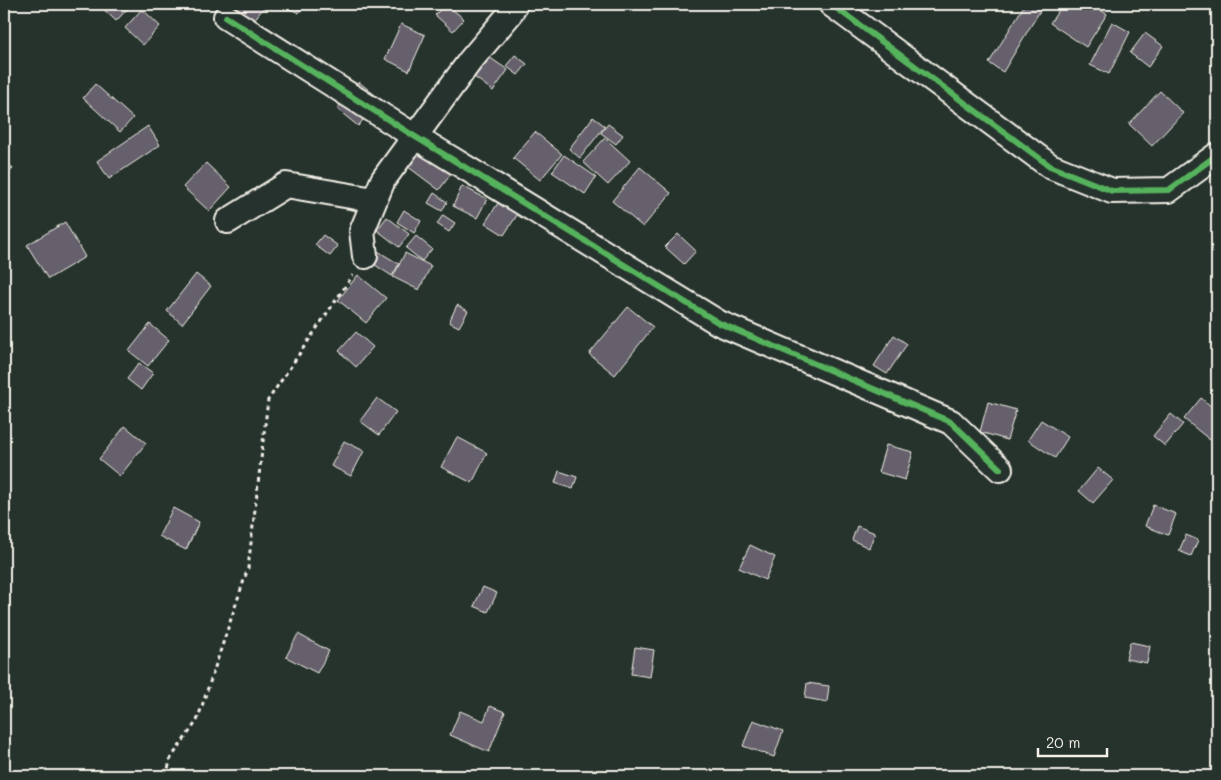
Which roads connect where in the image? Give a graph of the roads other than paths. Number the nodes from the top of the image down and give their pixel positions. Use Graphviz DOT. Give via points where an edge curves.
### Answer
graph roads {
  1 [pos="515,4"];
  2 [pos="831,4"];
  3 [pos="226,17"];
  4 [pos="414,136"];
  5 [pos="1217,155"];
  6 [pos="374,200"];
  7 [pos="228,221"];
  8 [pos="365,256"];
  9 [pos="1000,468"];
  1 -- 4 [label="street"];
  2 -- 5 [label="street" via="1050,166 1112,190 1169,190"];
  3 -- 4 [label="street"];
  4 -- 6 [label="street" via="383,180"];
  4 -- 9 [label="street" via="718,324 950,422"];
  6 -- 7 [label="street" via="286,186"];
  6 -- 8 [label="street" via="362,231"];
}
